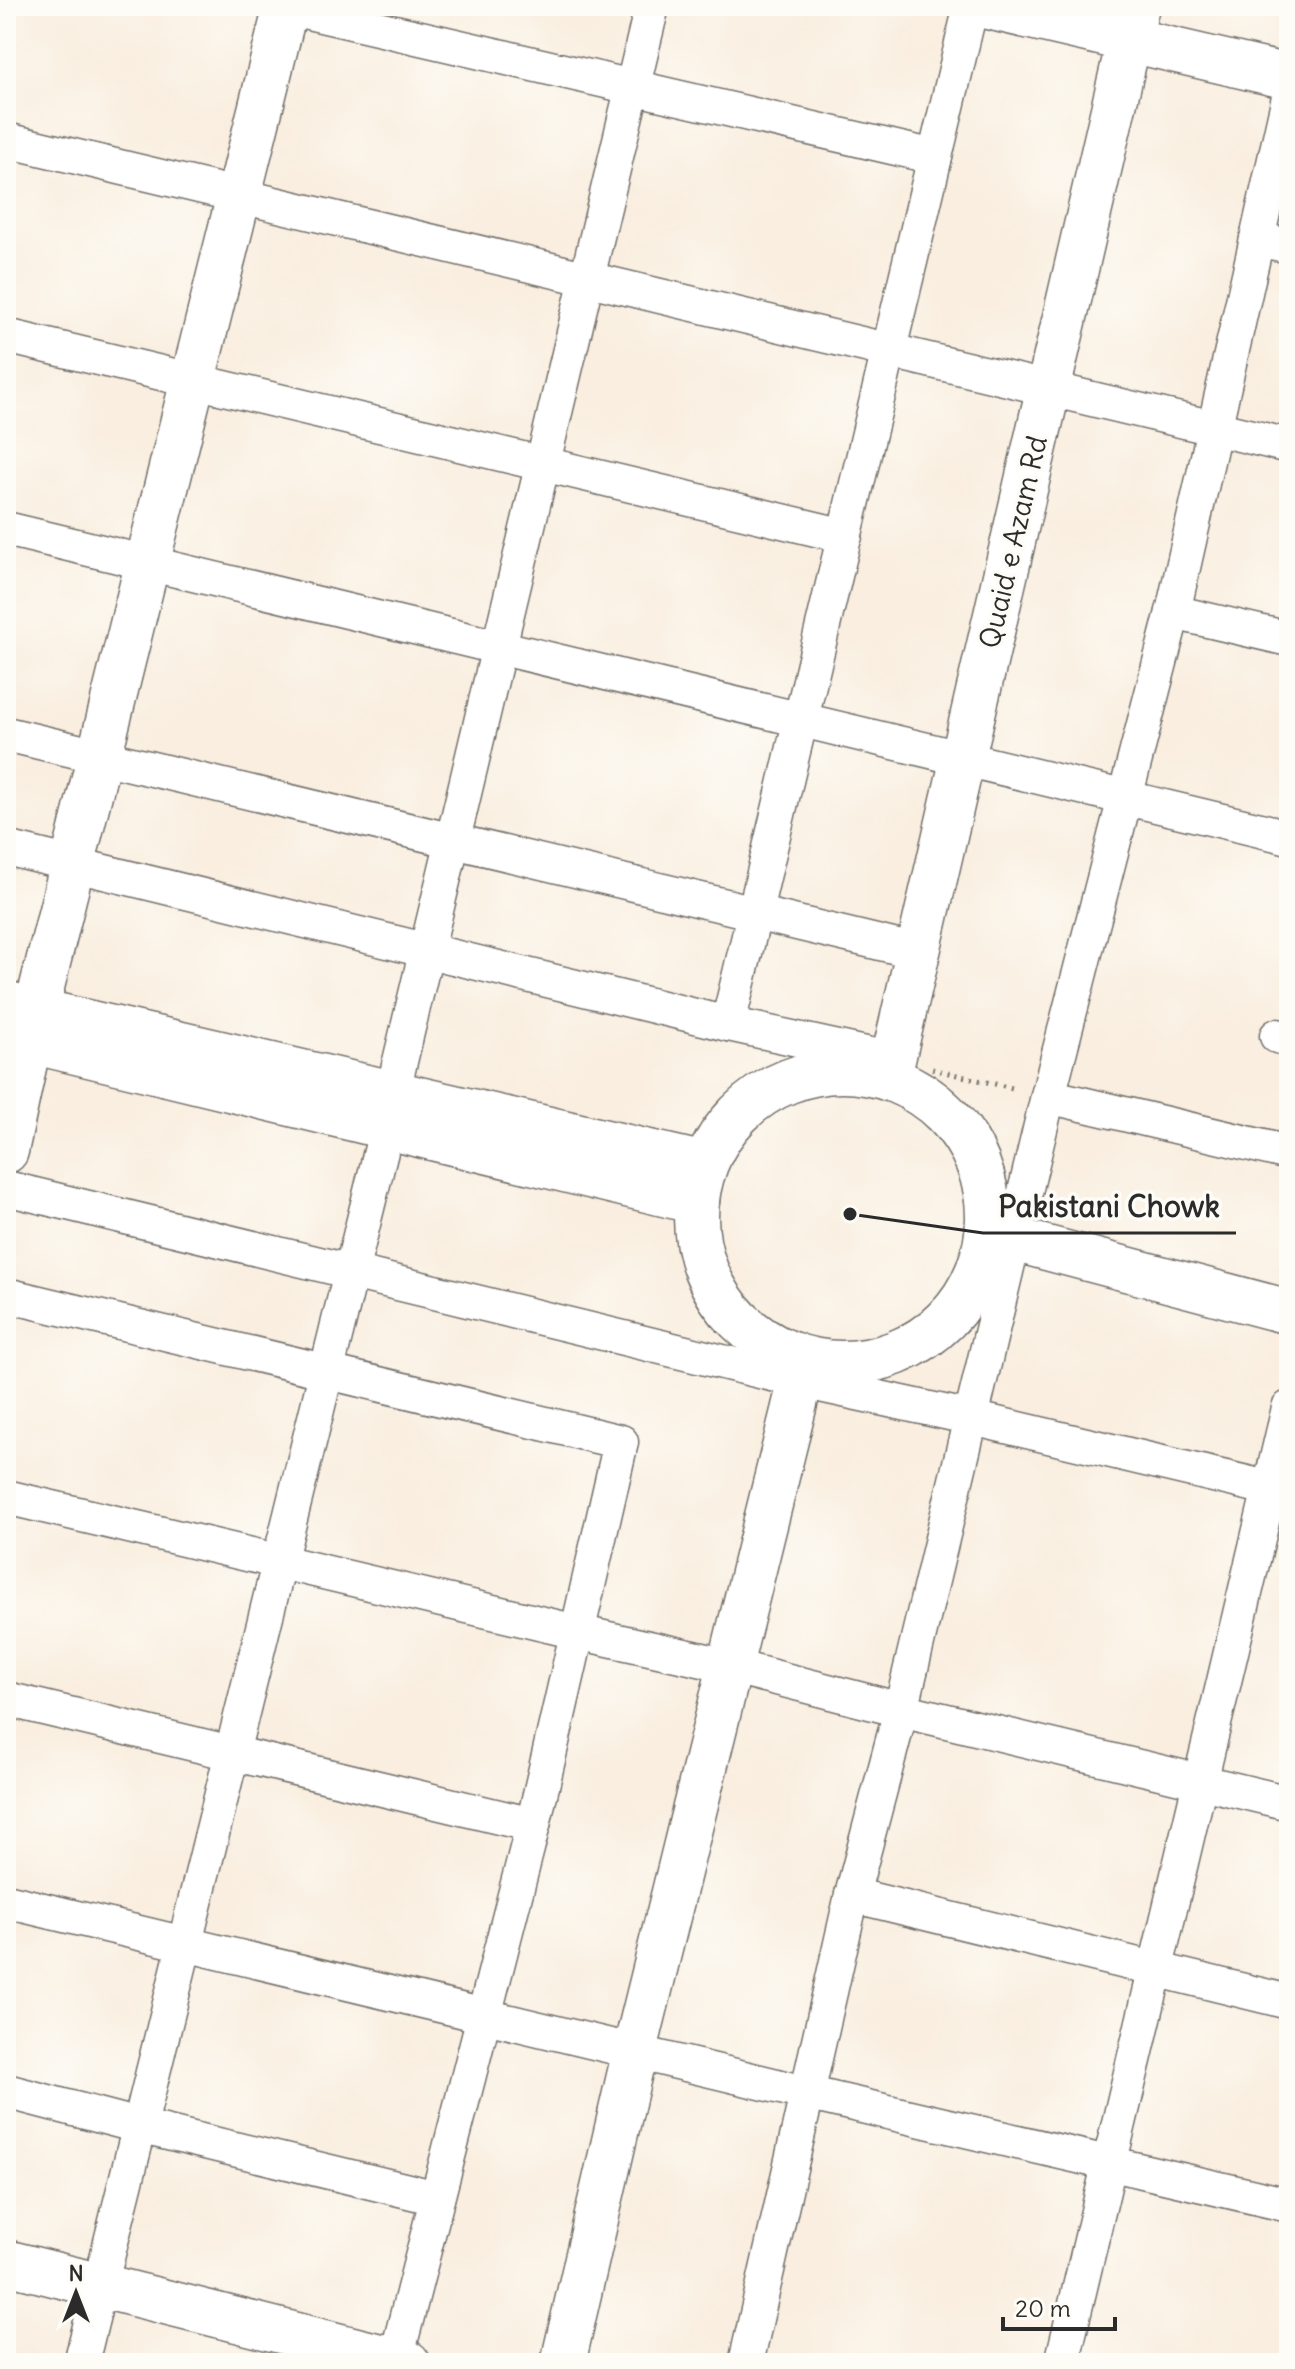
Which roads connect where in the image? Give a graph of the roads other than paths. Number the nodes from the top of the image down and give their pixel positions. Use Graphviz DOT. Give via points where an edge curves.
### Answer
graph roads {
  1 [pos="284,6"];
  2 [pos="652,6"];
  3 [pos="971,6"];
  4 [pos="984,6"];
  5 [pos="1132,24"];
  6 [pos="1289,77"];
  7 [pos="633,87"];
  8 [pos="1289,97"];
  9 [pos="6,140"];
  10 [pos="935,157"];
  11 [pos="239,195"];
  12 [pos="1273,242"];
  13 [pos="587,279"];
  14 [pos="6,336"];
  15 [pos="889,351"];
  16 [pos="193,380"];
  17 [pos="1048,389"];
  18 [pos="1214,429"];
  19 [pos="1289,446"];
  20 [pos="543,464"];
  21 [pos="6,529"];
  22 [pos="845,536"];
  23 [pos="147,563"];
  24 [pos="1173,612"];
  25 [pos="1289,639"];
  26 [pos="499,647"];
  27 [pos="801,720"];
  28 [pos="6,734"];
  29 [pos="99,757"];
  30 [pos="963,759"];
  31 [pos="1125,798"];
  32 [pos="1289,837"];
  33 [pos="453,841"];
  34 [pos="6,848"];
  35 [pos="72,864"];
  36 [pos="755,913"];
  37 [pos="426,950"];
  38 [pos="918,952"];
  39 [pos="19,1023"];
  40 [pos="728,1024"];
  41 [pos="892,1069"];
  42 [pos="1048,1096"];
  43 [pos="390,1111"];
  44 [pos="6,1151"];
  45 [pos="1289,1153"];
  46 [pos="701,1184"];
  47 [pos="6,1188"];
  48 [pos="1002,1237"];
  49 [pos="351,1270"];
  50 [pos="6,1295"];
  51 [pos="1289,1312"];
  52 [pos="803,1370"];
  53 [pos="327,1371"];
  54 [pos="1289,1408"];
  55 [pos="972,1418"];
  56 [pos="1279,1490"];
  57 [pos="6,1497"];
  58 [pos="279,1562"];
  59 [pos="577,1632"];
  60 [pos="730,1666"];
  61 [pos="6,1699"];
  62 [pos="901,1710"];
  63 [pos="232,1753"];
  64 [pos="1199,1782"];
  65 [pos="1289,1803"];
  66 [pos="533,1825"];
  67 [pos="852,1895"];
  68 [pos="6,1901"];
  69 [pos="184,1944"];
  70 [pos="1154,1969"];
  71 [pos="1289,2002"];
  72 [pos="483,2016"];
  73 [pos="635,2050"];
  74 [pos="6,2091"];
  75 [pos="806,2093"];
  76 [pos="139,2126"];
  77 [pos="1109,2163"];
  78 [pos="437,2198"];
  79 [pos="1289,2205"];
  80 [pos="6,2262"];
  81 [pos="99,2286"];
  82 [pos="399,2362"];
  83 [pos="81,2363"];
  84 [pos="563,2363"];
  85 [pos="746,2363"];
  86 [pos="1062,2363"];
  1 -- 7 [label="street"];
  1 -- 11 [label="main road"];
  2 -- 7 [label="street"];
  3 -- 10 [label="street"];
  4 -- 5 [label="main road"];
  5 -- 6 [label="main road"];
  5 -- 17 [label="main road, Quaid e Azam Rd"];
  7 -- 10 [label="street"];
  7 -- 13 [label="street"];
  8 -- 12 [label="street"];
  9 -- 11 [label="street"];
  10 -- 15 [label="street"];
  11 -- 13 [label="street"];
  11 -- 16 [label="main road"];
  12 -- 18 [label="street"];
  13 -- 15 [label="street"];
  13 -- 20 [label="street"];
  14 -- 16 [label="street"];
  15 -- 17 [label="street"];
  15 -- 22 [label="street"];
  16 -- 20 [label="street"];
  16 -- 23 [label="main road"];
  17 -- 18 [label="street"];
  17 -- 30 [label="main road, Quaid e Azam Rd"];
  18 -- 19 [label="street"];
  18 -- 24 [label="street"];
  20 -- 22 [label="street"];
  20 -- 26 [label="street"];
  21 -- 23 [label="street"];
  22 -- 27 [label="street"];
  23 -- 26 [label="street"];
  23 -- 29 [label="main road"];
  24 -- 25 [label="street"];
  24 -- 31 [label="street"];
  26 -- 27 [label="street"];
  26 -- 33 [label="street"];
  27 -- 30 [label="street"];
  27 -- 36 [label="street"];
  28 -- 29 [label="street"];
  29 -- 33 [label="street"];
  29 -- 35 [label="main road"];
  30 -- 31 [label="street"];
  30 -- 38 [label="main road, Quaid e Azam Rd"];
  31 -- 32 [label="street"];
  31 -- 42 [label="street"];
  33 -- 36 [label="street"];
  33 -- 37 [label="street"];
  34 -- 35 [label="street"];
  35 -- 37 [label="street"];
  35 -- 39 [label="main road"];
  36 -- 38 [label="street"];
  36 -- 40 [label="street"];
  37 -- 40 [label="street"];
  37 -- 43 [label="street"];
  38 -- 41 [label="main road, Quaid e Azam Rd"];
  39 -- 43 [label="main road"];
  39 -- 44 [label="main road"];
  40 -- 41 [label="street"];
  41 -- 46 [label="main road" via="795,1078 753,1100 719,1135"];
  41 -- 48 [label="main road" via="933,1101 967,1138"];
  42 -- 45 [label="street"];
  42 -- 48 [label="street"];
  43 -- 46 [label="main road"];
  43 -- 49 [label="street"];
  46 -- 52 [label="main road" via="695,1226 705,1273 731,1313"];
  47 -- 49 [label="street"];
  48 -- 51 [label="main road"];
  48 -- 52 [label="main road" via="948,1320 908,1349 862,1363"];
  48 -- 55 [label="street"];
  49 -- 52 [label="street"];
  49 -- 53 [label="street"];
  50 -- 53 [label="street"];
  52 -- 55 [label="street"];
  52 -- 60 [label="main road"];
  53 -- 58 [label="street"];
  53 -- 59 [label="street" via="621,1442"];
  54 -- 56 [label="street"];
  55 -- 56 [label="street"];
  55 -- 62 [label="street"];
  56 -- 64 [label="street"];
  57 -- 58 [label="street"];
  58 -- 59 [label="street"];
  58 -- 63 [label="street"];
  59 -- 60 [label="street"];
  59 -- 66 [label="street"];
  60 -- 62 [label="street"];
  60 -- 73 [label="main road"];
  61 -- 63 [label="street"];
  62 -- 64 [label="street"];
  62 -- 67 [label="street"];
  63 -- 66 [label="street"];
  63 -- 69 [label="street"];
  64 -- 65 [label="street"];
  64 -- 70 [label="street"];
  66 -- 72 [label="street"];
  67 -- 70 [label="street"];
  67 -- 75 [label="street"];
  68 -- 69 [label="street"];
  69 -- 72 [label="street"];
  69 -- 76 [label="street"];
  70 -- 71 [label="street"];
  70 -- 77 [label="street"];
  72 -- 73 [label="street"];
  72 -- 78 [label="street"];
  73 -- 75 [label="street"];
  73 -- 84 [label="main road"];
  74 -- 76 [label="street"];
  75 -- 77 [label="street"];
  75 -- 85 [label="street"];
  76 -- 78 [label="street"];
  76 -- 81 [label="street"];
  77 -- 79 [label="street"];
  77 -- 86 [label="street"];
  78 -- 82 [label="street"];
  80 -- 81 [label="main road"];
  81 -- 82 [label="main road"];
  81 -- 83 [label="street"];
}
